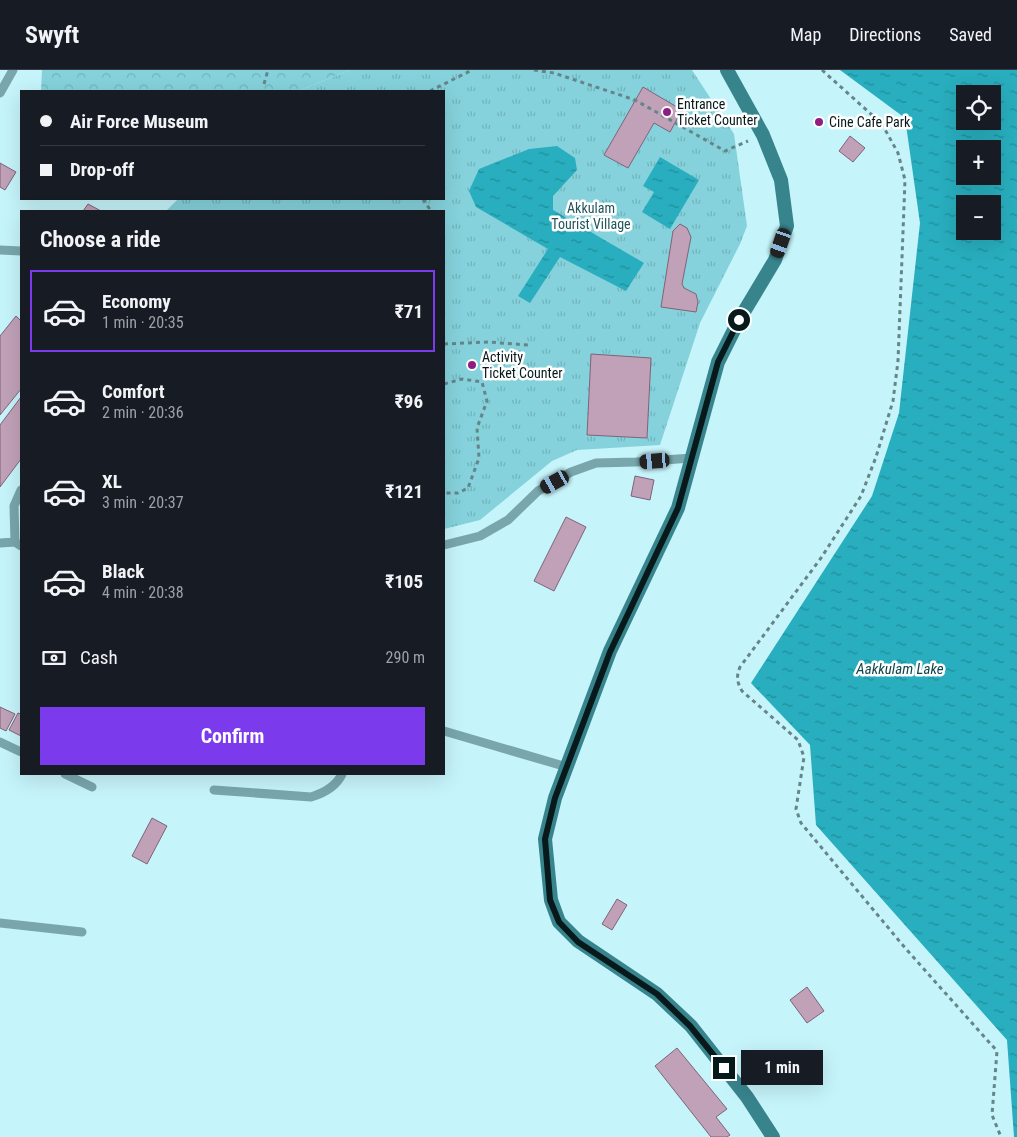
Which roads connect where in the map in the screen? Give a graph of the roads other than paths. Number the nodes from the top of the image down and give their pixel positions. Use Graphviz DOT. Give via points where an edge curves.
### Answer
graph roads {
  1 [pos="13,70"];
  2 [pos="727,70"];
  3 [pos="0,92"];
  4 [pos="0,250"];
  5 [pos="20,251"];
  6 [pos="692,458"];
  7 [pos="20,492"];
  8 [pos="0,543"];
  9 [pos="18,544"];
  10 [pos="445,545"];
  11 [pos="445,731"];
  12 [pos="0,742"];
  13 [pos="20,752"];
  14 [pos="567,766"];
  15 [pos="67,775"];
  16 [pos="342,775"];
  17 [pos="92,787"];
  18 [pos="214,790"];
  19 [pos="0,923"];
  20 [pos="82,932"];
  21 [pos="773,1137"];
  1 -- 3 [label="lane"];
  2 -- 6 [label="main road" via="762,135 781,180 787,226 775,260 718,362"];
  4 -- 5 [label="lane"];
  6 -- 10 [label="lane" via="596,463 571,472 538,491 508,520 480,536"];
  6 -- 14 [label="main road" via="678,508 610,652"];
  7 -- 9 [label="lane" via="14,506"];
  8 -- 9 [label="lane"];
  11 -- 14 [label="lane"];
  12 -- 13 [label="lane"];
  14 -- 21 [label="main road" via="545,839 550,900 559,922 578,942 657,994 690,1026 747,1097"];
  15 -- 17 [label="lane"];
  16 -- 18 [label="lane" via="323,793 311,797"];
  19 -- 20 [label="lane"];
}
